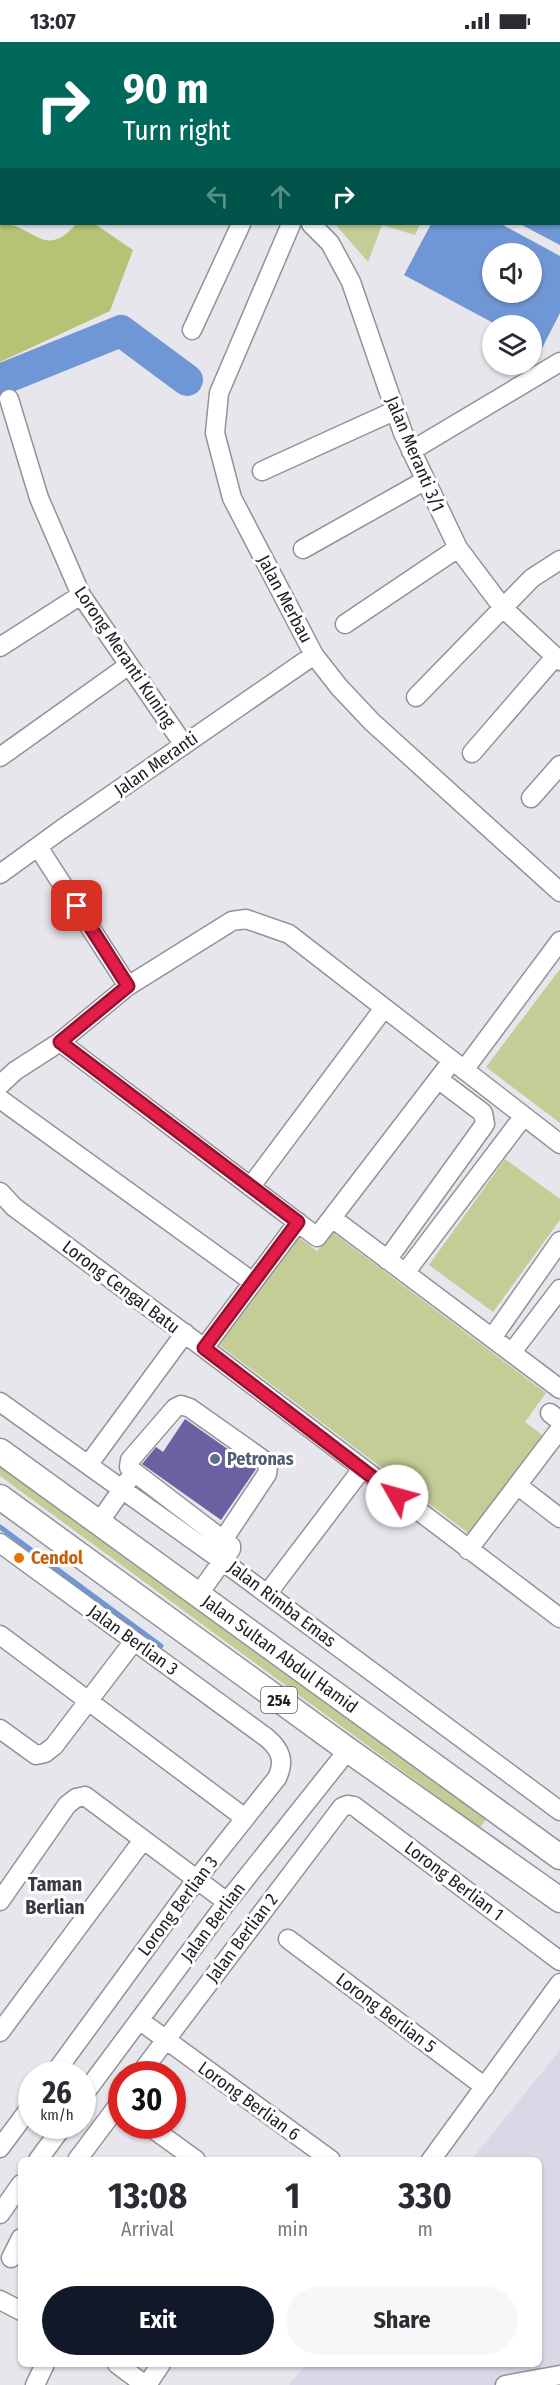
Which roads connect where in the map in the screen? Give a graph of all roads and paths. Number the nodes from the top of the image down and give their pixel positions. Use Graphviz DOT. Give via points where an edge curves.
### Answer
graph roads {
  1 [pos="241,225"];
  2 [pos="291,225"];
  3 [pos="312,225"];
  4 [pos="192,330"];
  5 [pos="560,362"];
  6 [pos="9,399"];
  7 [pos="394,411"];
  8 [pos="411,451"];
  9 [pos="262,471"];
  10 [pos="424,481"];
  11 [pos="458,548"];
  12 [pos="303,549"];
  13 [pos="560,560"];
  14 [pos="81,595"];
  15 [pos="504,608"];
  16 [pos="345,624"];
  17 [pos="0,647"];
  18 [pos="314,655"];
  19 [pos="557,659"];
  20 [pos="129,665"];
  21 [pos="416,697"];
  22 [pos="184,745"];
  23 [pos="472,753"];
  24 [pos="0,757"];
  25 [pos="560,765"];
  26 [pos="531,798"];
  27 [pos="38,847"];
  28 [pos="0,874"];
  29 [pos="560,892"];
  30 [pos="560,941"];
  31 [pos="128,986"];
  32 [pos="384,1008"];
  33 [pos="60,1042"];
  34 [pos="458,1065"];
  35 [pos="438,1079"];
  36 [pos="0,1085"];
  37 [pos="0,1099"];
  38 [pos="523,1116"];
  39 [pos="560,1144"];
  40 [pos="251,1186"];
  41 [pos="0,1192"];
  42 [pos="332,1218"];
  43 [pos="298,1222"];
  44 [pos="560,1241"];
  45 [pos="387,1260"];
  46 [pos="405,1273"];
  47 [pos="253,1282"];
  48 [pos="560,1289"];
  49 [pos="184,1333"];
  50 [pos="492,1338"];
  51 [pos="204,1348"];
  52 [pos="512,1352"];
  53 [pos="560,1389"];
  54 [pos="0,1402"];
  55 [pos="557,1421"];
  56 [pos="0,1451"];
  57 [pos="88,1465"];
  58 [pos="362,1469"];
  59 [pos="134,1472"];
  60 [pos="517,1485"];
  61 [pos="122,1489"];
  62 [pos="0,1497"];
  63 [pos="560,1518"];
  64 [pos="98,1524"];
  65 [pos="223,1540"];
  66 [pos="0,1543"];
  67 [pos="468,1550"];
  68 [pos="221,1560"];
  69 [pos="267,1594"];
  70 [pos="198,1595"];
  71 [pos="560,1618"];
  72 [pos="0,1635"];
  73 [pos="134,1641"];
  74 [pos="89,1702"];
  75 [pos="0,1729"];
  76 [pos="267,1738"];
  77 [pos="348,1750"];
  78 [pos="347,1805"];
  79 [pos="560,1811"];
  80 [pos="245,1818"];
  81 [pos="142,1840"];
  82 [pos="560,1857"];
  83 [pos="196,1880"];
  84 [pos="560,1900"];
  85 [pos="0,1901"];
  86 [pos="227,1902"];
  87 [pos="288,1939"];
  88 [pos="560,1961"];
  89 [pos="560,1983"];
  90 [pos="139,2020"];
  91 [pos="0,2032"];
  92 [pos="165,2040"];
  93 [pos="64,2061"];
  94 [pos="150,2061"];
  95 [pos="96,2078"];
  96 [pos="485,2087"];
  97 [pos="108,2120"];
  98 [pos="18,2124"];
  99 [pos="53,2139"];
  100 [pos="166,2139"];
  101 [pos="0,2148"];
  102 [pos="40,2157"];
  103 [pos="80,2157"];
  104 [pos="192,2157"];
  105 [pos="327,2157"];
  106 [pos="433,2157"];
  107 [pos="18,2188"];
  108 [pos="0,2214"];
  109 [pos="18,2244"];
  110 [pos="11,2258"];
  111 [pos="0,2300"];
  112 [pos="18,2310"];
  113 [pos="44,2367"];
  114 [pos="121,2367"];
  115 [pos="159,2367"];
  116 [pos="560,2375"];
  117 [pos="35,2385"];
  118 [pos="146,2385"];
  119 [pos="505,2385"];
  1 -- 4 [label="street"];
  2 -- 18 [label="street, Jalan Merbau" via="219,393 215,433 232,498"];
  3 -- 7 [label="street, Jalan Meranti 3/1" via="330,243 351,282"];
  5 -- 8 [label="street"];
  6 -- 14 [label="street, Lorong Meranti Kuning" via="39,498"];
  7 -- 8 [label="street, Jalan Meranti 3/1"];
  7 -- 9 [label="street"];
  8 -- 10 [label="street, Jalan Meranti 3/1"];
  10 -- 11 [label="street, Jalan Meranti 3/1"];
  10 -- 12 [label="street"];
  11 -- 15 [label="street, Jalan Meranti 3/1"];
  11 -- 16 [label="street"];
  13 -- 15 [label="street" via="532,578"];
  14 -- 17 [label="street"];
  14 -- 20 [label="street, Lorong Meranti Kuning"];
  15 -- 19 [label="street, Jalan Meranti 3/1"];
  15 -- 21 [label="street"];
  18 -- 22 [label="street, Jalan Meranti"];
  18 -- 29 [label="street, Jalan Merbau" via="372,722"];
  19 -- 23 [label="street"];
  20 -- 22 [label="street, Lorong Meranti Kuning"];
  20 -- 24 [label="street"];
  22 -- 27 [label="street, Jalan Meranti"];
  25 -- 26 [label="street"];
  27 -- 28 [label="street, Jalan Meranti"];
  27 -- 31 [label="street"];
  30 -- 34 [label="street"];
  31 -- 32 [label="street" via="232,921 246,920 289,934"];
  31 -- 33 [label="street"];
  32 -- 34 [label="street"];
  32 -- 40 [label="street"];
  33 -- 36 [label="street"];
  33 -- 40 [label="street"];
  34 -- 35 [label="street"];
  34 -- 38 [label="street"];
  35 -- 42 [label="street"];
  35 -- 45 [label="street" via="483,1113 485,1125"];
  37 -- 47 [label="street"];
  38 -- 39 [label="street"];
  38 -- 46 [label="street"];
  40 -- 43 [label="street"];
  41 -- 49 [label="street, Lorong Cengal Batu" via="14,1207"];
  42 -- 43 [label="street" via="317,1237"];
  42 -- 45 [label="street"];
  43 -- 47 [label="street"];
  44 -- 50 [label="street"];
  45 -- 46 [label="street"];
  46 -- 50 [label="street"];
  47 -- 51 [label="street"];
  48 -- 52 [label="street"];
  49 -- 51 [label="street, Lorong Cengal Batu"];
  49 -- 57 [label="street"];
  50 -- 52 [label="street"];
  51 -- 58 [label="street, Lorong Cengal Batu"];
  52 -- 53 [label="street"];
  54 -- 57 [label="street, Jalan Rimba Emas"];
  55 -- 60 [label="street"];
  56 -- 64 [label="main road, Jalan Sultan Abdul Hamid / 254"];
  57 -- 61 [label="street, Jalan Rimba Emas"];
  58 -- 67 [label="street, Lorong Cengal Batu"];
  58 -- 69 [label="street"];
  59 -- 61 [label="street"];
  59 -- 65 [label="street"];
  59 -- 65 [label="street" via="129,1467 130,1460 181,1405 265,1461 267,1474"];
  60 -- 63 [label="street"];
  60 -- 67 [label="street"];
  61 -- 64 [label="street"];
  61 -- 68 [label="street, Jalan Rimba Emas"];
  62 -- 77 [label="main road, Jalan Sultan Abdul Hamid / 254"];
  64 -- 70 [label="main road, Jalan Sultan Abdul Hamid / 254"];
  65 -- 68 [label="street" via="231,1549"];
  66 -- 73 [label="street, Jalan Berlian 3"];
  67 -- 71 [label="street, Lorong Cengal Batu"];
  68 -- 69 [label="street, Jalan Rimba Emas"];
  68 -- 70 [label="street"];
  69 -- 79 [label="street, Jalan Rimba Emas"];
  70 -- 82 [label="main road, Jalan Sultan Abdul Hamid / 254"];
  72 -- 74 [label="street"];
  73 -- 74 [label="street"];
  73 -- 76 [label="street, Jalan Berlian 3"];
  74 -- 75 [label="street" via="45,1753 36,1755"];
  74 -- 80 [label="street"];
  76 -- 80 [label="street, Lorong Berlian 3" via="282,1756 282,1767 278,1778"];
  77 -- 84 [label="main road, Jalan Sultan Abdul Hamid / 254"];
  77 -- 86 [label="street, Jalan Berlian"];
  78 -- 88 [label="street, Lorong Berlian 1" via="354,1806"];
  78 -- 92 [label="street, Jalan Berlian 2"];
  80 -- 83 [label="street, Lorong Berlian 3"];
  81 -- 83 [label="street"];
  81 -- 85 [label="street" via="85,1796 76,1798 67,1805"];
  81 -- 91 [label="street"];
  83 -- 86 [label="street"];
  83 -- 93 [label="street, Lorong Berlian 3"];
  86 -- 90 [label="street, Jalan Berlian"];
  87 -- 96 [label="street, Lorong Berlian 5"];
  89 -- 96 [label="street"];
  90 -- 92 [label="street, Lorong Berlian 6"];
  90 -- 95 [label="street, Jalan Berlian"];
  92 -- 94 [label="street, Jalan Berlian 2"];
  92 -- 105 [label="street, Lorong Berlian 6"];
  96 -- 106 [label="street"];
  97 -- 103 [label="street"];
  98 -- 101 [label="street"];
  99 -- 102 [label="street"];
  100 -- 104 [label="street"];
  107 -- 108 [label="street"];
  109 -- 110 [label="street"];
  111 -- 112 [label="street"];
  113 -- 117 [label="street"];
  114 -- 118 [label="street"];
  115 -- 118 [label="street"];
  116 -- 119 [label="street"];
}
